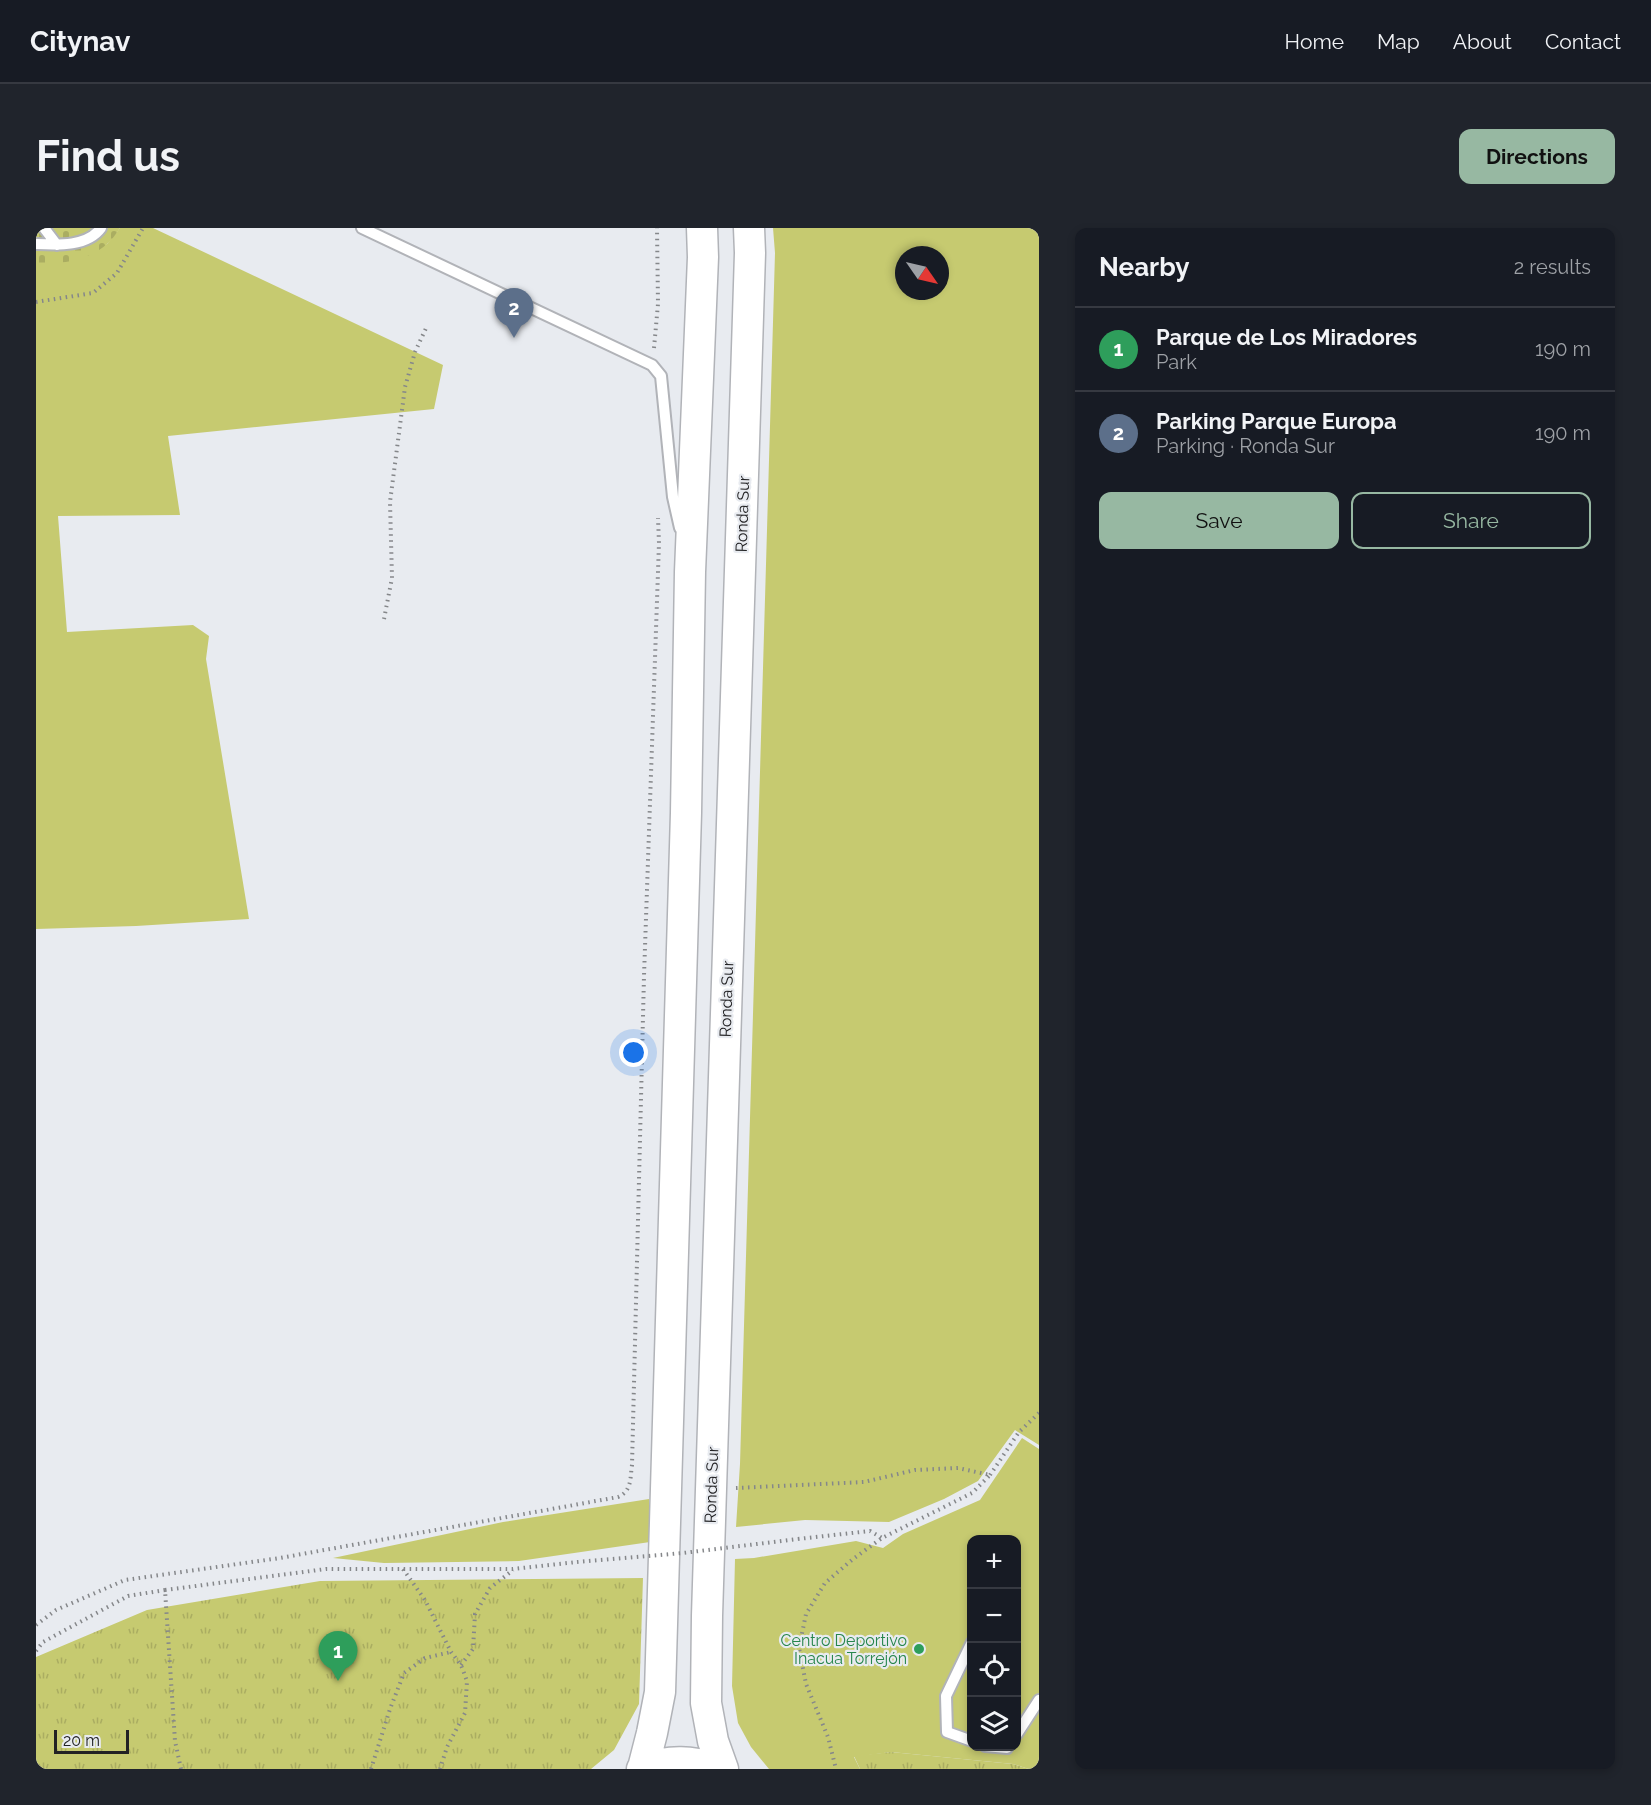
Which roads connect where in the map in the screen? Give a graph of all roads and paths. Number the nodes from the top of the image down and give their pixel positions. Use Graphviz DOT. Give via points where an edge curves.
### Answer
graph roads {
  1 [pos="44,228"];
  2 [pos="101,228"];
  3 [pos="143,228"];
  4 [pos="362,228"];
  5 [pos="657,228"];
  6 [pos="702,228"];
  7 [pos="749,228"];
  8 [pos="36,243"];
  9 [pos="57,244"];
  10 [pos="36,302"];
  11 [pos="427,326"];
  12 [pos="652,365"];
  13 [pos="657,507"];
  14 [pos="690,572"];
  15 [pos="384,619"];
  16 [pos="1039,1413"];
  17 [pos="990,1475"];
  18 [pos="755,1488"];
  19 [pos="882,1538"];
  20 [pos="403,1568"];
  21 [pos="513,1569"];
  22 [pos="165,1590"];
  23 [pos="36,1625"];
  24 [pos="972,1643"];
  25 [pos="36,1651"];
  26 [pos="451,1652"];
  27 [pos="462,1665"];
  28 [pos="1039,1700"];
  29 [pos="1021,1728"];
  30 [pos="967,1739"];
  31 [pos="181,1769"];
  32 [pos="371,1769"];
  33 [pos="440,1769"];
  34 [pos="642,1769"];
  35 [pos="721,1769"];
  36 [pos="836,1769"];
  1 -- 9 [label="lane"];
  2 -- 9 [label="lane" via="81,242"];
  3 -- 10 [label="path" via="117,273 93,293"];
  4 -- 12 [label="lane"];
  5 -- 12 [label="path" via="658,304"];
  6 -- 14 [label="main road, Ronda Sur"];
  7 -- 35 [label="main road, Ronda Sur" via="706,1616 706,1703"];
  8 -- 9 [label="lane"];
  11 -- 15 [label="path" via="405,387 390,502 392,578"];
  12 -- 14 [label="lane" via="660,376 673,497"];
  13 -- 23 [label="path" via="629,1488 618,1497 280,1558 125,1580 56,1610"];
  14 -- 34 [label="main road, Ronda Sur" via="660,1692"];
  16 -- 17 [label="path" via="1019,1432"];
  17 -- 18 [label="path" via="958,1468 915,1470 864,1482"];
  17 -- 19 [label="path" via="972,1493"];
  19 -- 21 [label="path, bridge" via="870,1531"];
  19 -- 36 [label="path" via="825,1583 806,1614 799,1648 806,1684 828,1737"];
  20 -- 21 [label="path"];
  20 -- 22 [label="path" via="326,1569"];
  20 -- 26 [label="path" via="425,1600"];
  21 -- 27 [label="path" via="490,1588 476,1614 473,1649"];
  22 -- 25 [label="path" via="128,1596 43,1642"];
  22 -- 31 [label="path" via="175,1742"];
  24 -- 30 [label="lane" via="946,1696 947,1732"];
  26 -- 27 [label="path"];
  26 -- 32 [label="path" via="425,1658 404,1673"];
  27 -- 33 [label="path" via="467,1681 465,1713"];
  28 -- 29 [label="lane"];
  34 -- 35 [label="main road, Ronda Sur" via="669,1762 697,1762"];
}
